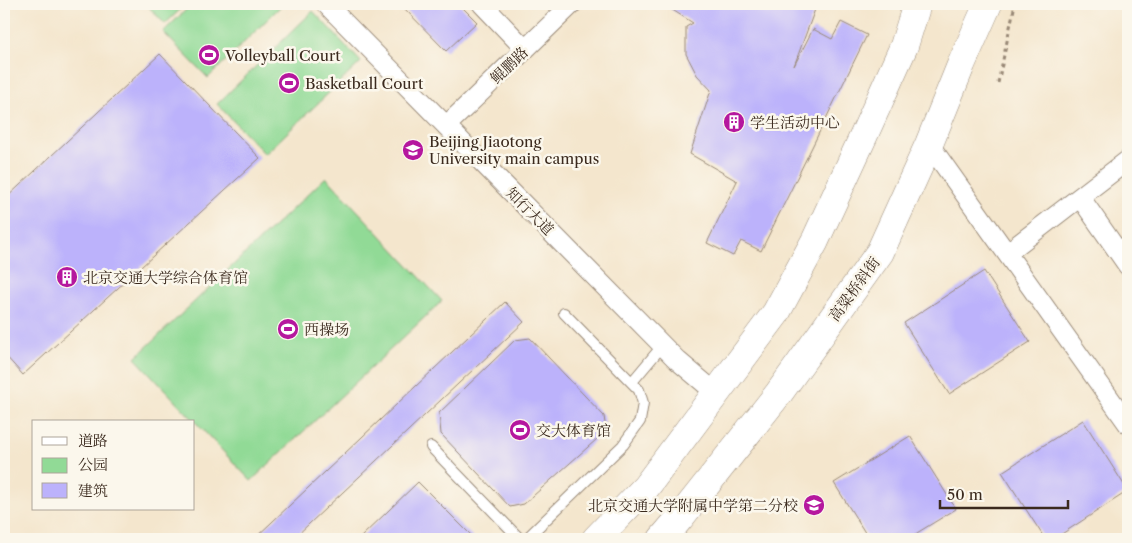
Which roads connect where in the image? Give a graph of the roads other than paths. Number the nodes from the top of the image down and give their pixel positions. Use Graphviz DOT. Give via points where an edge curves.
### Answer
graph roads {
  1 [pos="326,4"];
  2 [pos="482,4"];
  3 [pos="572,4"];
  4 [pos="917,4"];
  5 [pos="928,4"];
  6 [pos="974,4"];
  7 [pos="988,4"];
  8 [pos="904,46"];
  9 [pos="526,50"];
  10 [pos="961,65"];
  11 [pos="446,126"];
  12 [pos="929,144"];
  13 [pos="1128,160"];
  14 [pos="1080,198"];
  15 [pos="1007,253"];
  16 [pos="1128,266"];
  17 [pos="564,313"];
  18 [pos="663,345"];
  19 [pos="632,382"];
  20 [pos="716,393"];
  21 [pos="1128,424"];
  22 [pos="431,448"];
  23 [pos="520,539"];
  24 [pos="526,539"];
  25 [pos="596,539"];
  26 [pos="662,539"];
  1 -- 11 [label="street, 知行大道"];
  2 -- 9 [label="street"];
  3 -- 9 [label="street, 鲲鹏路"];
  4 -- 8 [label="main road"];
  5 -- 8 [label="main road"];
  6 -- 10 [label="main road"];
  7 -- 10 [label="main road, 高粱桥斜街"];
  8 -- 20 [label="main road" via="816,241 776,313"];
  9 -- 11 [label="street, 鲲鹏路"];
  10 -- 12 [label="main road, 高粱桥斜街"];
  11 -- 18 [label="street, 知行大道"];
  12 -- 15 [label="street"];
  12 -- 26 [label="main road, 高粱桥斜街" via="880,252 779,393"];
  13 -- 14 [label="street"];
  14 -- 15 [label="street"];
  14 -- 16 [label="street"];
  15 -- 21 [label="street"];
  17 -- 19 [label="lane"];
  18 -- 19 [label="lane"];
  18 -- 20 [label="street, 知行大道"];
  19 -- 24 [label="lane" via="643,403 640,421 623,445"];
  20 -- 25 [label="main road" via="646,488"];
  22 -- 23 [label="lane"];
}
